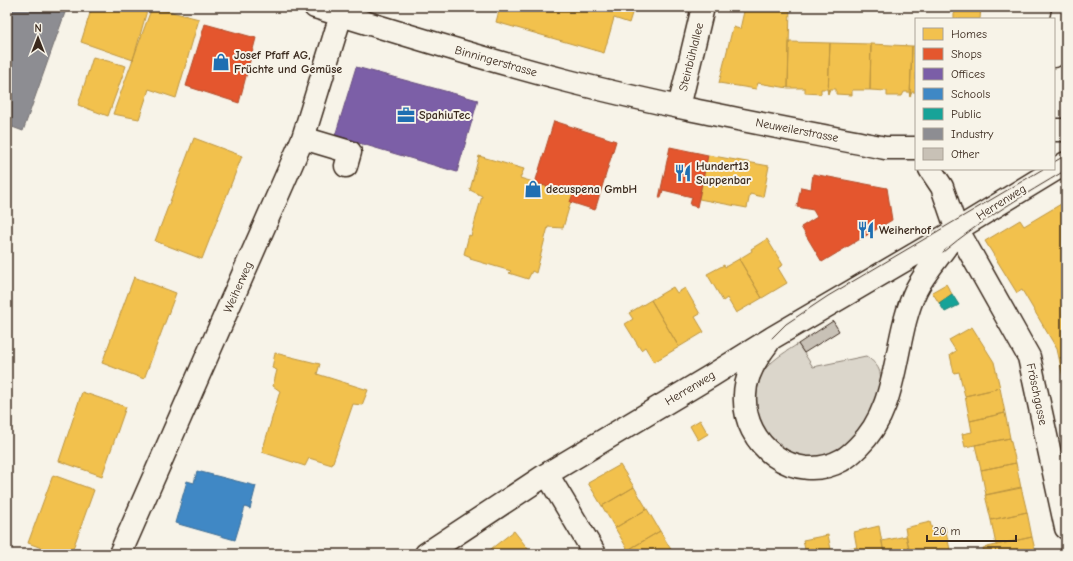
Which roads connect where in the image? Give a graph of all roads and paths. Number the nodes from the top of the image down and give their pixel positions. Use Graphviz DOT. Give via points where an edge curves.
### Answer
graph roads {
  1 [pos="315,7"];
  2 [pos="703,7"];
  3 [pos="1064,7"];
  4 [pos="341,15"];
  5 [pos="1055,51"];
  6 [pos="679,106"];
  7 [pos="1055,130"];
  8 [pos="1066,130"];
  9 [pos="304,138"];
  10 [pos="915,148"];
  11 [pos="1066,163"];
  12 [pos="346,166"];
  13 [pos="931,170"];
  14 [pos="1055,170"];
  15 [pos="1055,170"];
  16 [pos="958,229"];
  17 [pos="772,338"];
  18 [pos="547,474"];
  19 [pos="1066,528"];
  20 [pos="120,554"];
  21 [pos="426,554"];
  22 [pos="595,554"];
  1 -- 4 [label="street, Binningerstrasse"];
  2 -- 6 [label="street, Steinbühlallee"];
  3 -- 5 [label="street"];
  4 -- 6 [label="street, Binningerstrasse" via="568,81"];
  4 -- 9 [label="street, Weiherweg"];
  6 -- 10 [label="street, Neuweilerstrasse" via="885,148"];
  7 -- 8 [label="street"];
  9 -- 12 [label="street" via="350,152"];
  9 -- 20 [label="street, Weiherweg"];
  11 -- 15 [label="street, Herrenweg"];
  13 -- 16 [label="street" via="942,187"];
  14 -- 16 [label="street, Herrenweg"];
  16 -- 17 [label="street, Herrenweg"];
  16 -- 17 [label="street" via="916,290 880,419 867,438 842,460 823,467 793,465 768,452 753,433 746,416 744,394 753,367"];
  16 -- 19 [label="street, Fröschgasse" via="1029,357"];
  17 -- 18 [label="street, Herrenweg"];
  18 -- 21 [label="street, Herrenweg"];
  18 -- 22 [label="street"];
}
